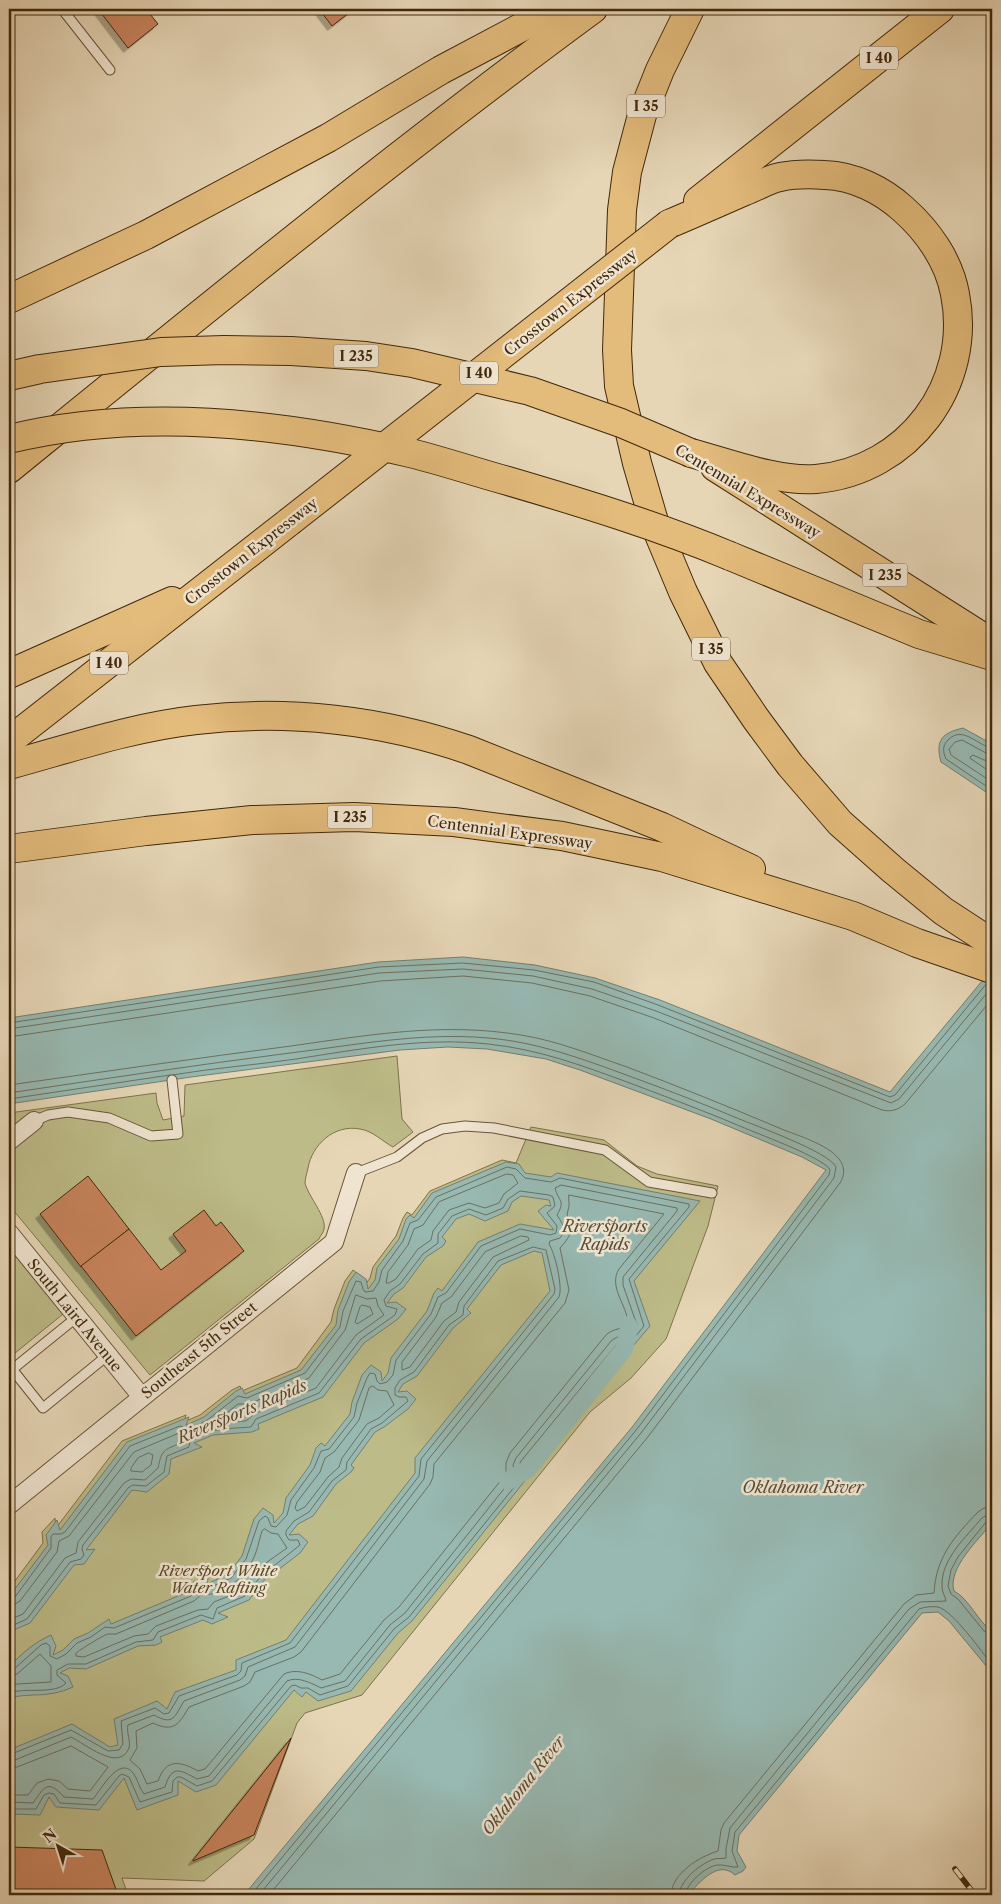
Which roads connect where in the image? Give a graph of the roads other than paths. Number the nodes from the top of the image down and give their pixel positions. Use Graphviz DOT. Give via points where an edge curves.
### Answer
graph roads {
  1 [pos="556,9"];
  2 [pos="593,9"];
  3 [pos="690,9"];
  4 [pos="940,9"];
  5 [pos="67,11"];
  6 [pos="110,70"];
  7 [pos="669,224"];
  8 [pos="9,299"];
  9 [pos="9,376"];
  10 [pos="9,439"];
  11 [pos="691,453"];
  12 [pos="9,469"];
  13 [pos="208,584"];
  14 [pos="992,643"];
  15 [pos="992,656"];
  16 [pos="9,674"];
  17 [pos="9,741"];
  18 [pos="9,765"];
  19 [pos="9,849"];
  20 [pos="853,916"];
  21 [pos="992,943"];
  22 [pos="992,969"];
  23 [pos="172,1080"];
  24 [pos="34,1121"];
  25 [pos="9,1141"];
  26 [pos="356,1172"];
  27 [pos="712,1193"];
  28 [pos="9,1233"];
  29 [pos="77,1316"];
  30 [pos="108,1355"];
  31 [pos="10,1370"];
  32 [pos="142,1397"];
  33 [pos="9,1505"];
  1 -- 8 [label="highway" via="442,70 328,138 146,235"];
  2 -- 12 [label="highway" via="472,98"];
  3 -- 21 [label="highway, I 35" via="642,115 627,172 622,210 617,350 619,386 655,525 718,663 790,765 840,822 943,911"];
  4 -- 7 [label="highway, Crosstown Expressway / I 40"];
  5 -- 6 [label="lane"];
  7 -- 11 [label="highway" via="779,177 827,174 854,180 877,190 915,219 942,257 955,295 957,328 952,368 945,389 934,410 891,452 851,471 817,479 779,476"];
  7 -- 13 [label="highway, Crosstown Expressway / I 40, bridge"];
  9 -- 11 [label="highway, Centennial Expressway / I 235, bridge" via="161,352 291,351 366,356 412,363 530,391 621,423"];
  10 -- 15 [label="highway, bridge" via="128,423 208,422 286,430 412,454 557,495 688,539 919,634"];
  11 -- 14 [label="highway, Centennial Expressway / I 235"];
  13 -- 16 [label="highway"];
  13 -- 17 [label="highway, Crosstown Expressway / I 40"];
  18 -- 20 [label="highway" via="120,734 195,720 299,717 376,725 469,750 653,823"];
  19 -- 20 [label="highway, Centennial Expressway / I 235" via="252,820 354,817 454,822 562,836 662,857"];
  20 -- 22 [label="highway, Centennial Expressway / I 235"];
  23 -- 24 [label="lane" via="178,1134 151,1136 109,1118 68,1112"];
  24 -- 25 [label="street"];
  26 -- 27 [label="lane" via="397,1157 422,1138 442,1129 465,1126 494,1128 605,1150 649,1182 693,1194"];
  26 -- 32 [label="street, Southeast 5th Street" via="334,1242"];
  28 -- 29 [label="street, South Laird Avenue"];
  29 -- 30 [label="street, South Laird Avenue"];
  29 -- 31 [label="lane"];
  30 -- 31 [label="lane" via="43,1408"];
  30 -- 32 [label="street, South Laird Avenue"];
  32 -- 33 [label="street, Southeast 5th Street"];
}
